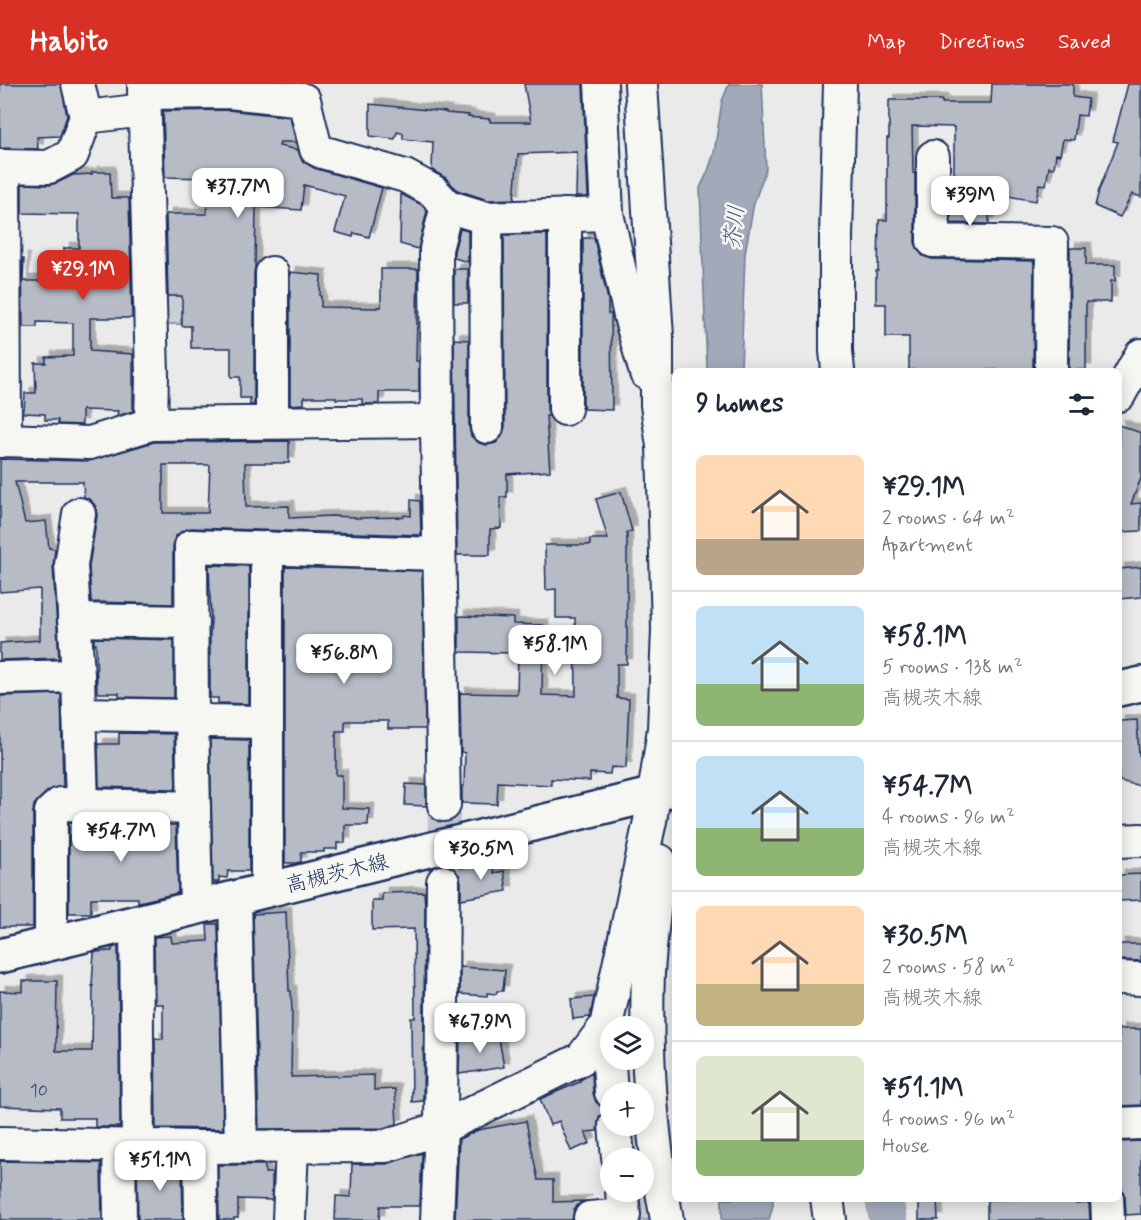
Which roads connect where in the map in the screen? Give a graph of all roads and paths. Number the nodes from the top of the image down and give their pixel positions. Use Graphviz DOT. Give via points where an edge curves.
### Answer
graph roads {
  1 [pos="78,84"];
  2 [pos="601,84"];
  3 [pos="641,84"];
  4 [pos="840,84"];
  5 [pos="144,96"];
  6 [pos="86,117"];
  7 [pos="933,157"];
  8 [pos="2,166"];
  9 [pos="447,206"];
  10 [pos="607,214"];
  11 [pos="565,215"];
  12 [pos="486,218"];
  13 [pos="272,273"];
  14 [pos="1141,355"];
  15 [pos="838,368"];
  16 [pos="1051,368"];
  17 [pos="1122,386"];
  18 [pos="657,405"];
  19 [pos="565,409"];
  20 [pos="272,422"];
  21 [pos="151,424"];
  22 [pos="437,424"];
  23 [pos="2,440"];
  24 [pos="79,514"];
  25 [pos="267,548"];
  26 [pos="439,554"];
  27 [pos="74,620"];
  28 [pos="192,622"];
  29 [pos="78,676"];
  30 [pos="0,678"];
  31 [pos="1141,684"];
  32 [pos="1122,688"];
  33 [pos="79,714"];
  34 [pos="192,716"];
  35 [pos="267,722"];
  36 [pos="662,799"];
  37 [pos="82,804"];
  38 [pos="444,805"];
  39 [pos="194,808"];
  40 [pos="1141,840"];
  41 [pos="1122,841"];
  42 [pos="443,882"];
  43 [pos="267,890"];
  44 [pos="235,898"];
  45 [pos="196,908"];
  46 [pos="136,922"];
  47 [pos="51,943"];
  48 [pos="0,956"];
  49 [pos="1122,978"];
  50 [pos="1141,979"];
  51 [pos="608,1016"];
  52 [pos="600,1034"];
  53 [pos="1122,1124"];
  54 [pos="1141,1124"];
  55 [pos="441,1128"];
  56 [pos="0,1143"];
  57 [pos="128,1146"];
  58 [pos="241,1146"];
  59 [pos="292,1146"];
  60 [pos="200,1147"];
  61 [pos="623,1202"];
  62 [pos="828,1202"];
  63 [pos="1107,1202"];
  64 [pos="120,1220"];
  65 [pos="201,1220"];
  66 [pos="289,1220"];
  67 [pos="437,1220"];
  68 [pos="590,1220"];
  69 [pos="667,1220"];
  70 [pos="830,1220"];
  71 [pos="1108,1220"];
  1 -- 6 [label="street"];
  2 -- 10 [label="street"];
  3 -- 18 [label="street" via="657,337"];
  4 -- 15 [label="street"];
  5 -- 6 [label="street"];
  5 -- 9 [label="street" via="229,92 304,100 316,149 405,176 433,191"];
  5 -- 21 [label="street"];
  6 -- 8 [label="street" via="72,155 49,167"];
  7 -- 16 [label="street" via="933,241 1052,243"];
  8 -- 23 [label="street"];
  9 -- 12 [label="street"];
  9 -- 22 [label="street" via="436,249"];
  10 -- 11 [label="street"];
  10 -- 18 [label="street"];
  11 -- 12 [label="street"];
  11 -- 19 [label="street"];
  12 -- 22 [label="street" via="495,427"];
  13 -- 20 [label="street"];
  14 -- 17 [label="street"];
  18 -- 36 [label="street" via="663,446 668,630"];
  20 -- 21 [label="street"];
  20 -- 22 [label="street"];
  21 -- 23 [label="street" via="90,443"];
  22 -- 26 [label="street"];
  24 -- 27 [label="street" via="71,565"];
  25 -- 26 [label="street"];
  25 -- 28 [label="street" via="191,546"];
  25 -- 35 [label="street"];
  26 -- 38 [label="street"];
  27 -- 28 [label="street"];
  27 -- 29 [label="street"];
  28 -- 34 [label="street"];
  29 -- 30 [label="street"];
  29 -- 33 [label="street"];
  31 -- 32 [label="main road"];
  33 -- 34 [label="street"];
  33 -- 37 [label="street"];
  34 -- 35 [label="street" via="207,721"];
  34 -- 39 [label="street"];
  35 -- 43 [label="street"];
  36 -- 43 [label="main road, 高槻茨木線"];
  36 -- 51 [label="street"];
  36 -- 69 [label="street" via="648,973 648,1048 651,1106"];
  37 -- 39 [label="street"];
  37 -- 47 [label="street" via="60,804 51,812"];
  39 -- 45 [label="street"];
  40 -- 41 [label="street"];
  42 -- 55 [label="street"];
  43 -- 44 [label="main road, 高槻茨木線"];
  44 -- 45 [label="main road, 高槻茨木線"];
  44 -- 58 [label="street"];
  45 -- 46 [label="main road, 高槻茨木線"];
  46 -- 47 [label="main road, 高槻茨木線"];
  46 -- 57 [label="street"];
  47 -- 48 [label="main road, 高槻茨木線"];
  49 -- 50 [label="street"];
  52 -- 55 [label="street" via="581,1059"];
  53 -- 54 [label="street"];
  55 -- 59 [label="street" via="386,1146"];
  55 -- 67 [label="street"];
  56 -- 57 [label="street"];
  57 -- 60 [label="street"];
  57 -- 64 [label="street"];
  58 -- 59 [label="street"];
  58 -- 60 [label="street"];
  59 -- 66 [label="street"];
  60 -- 65 [label="street"];
  61 -- 68 [label="street" via="624,1215"];
  62 -- 70 [label="street"];
  63 -- 71 [label="street"];
}
